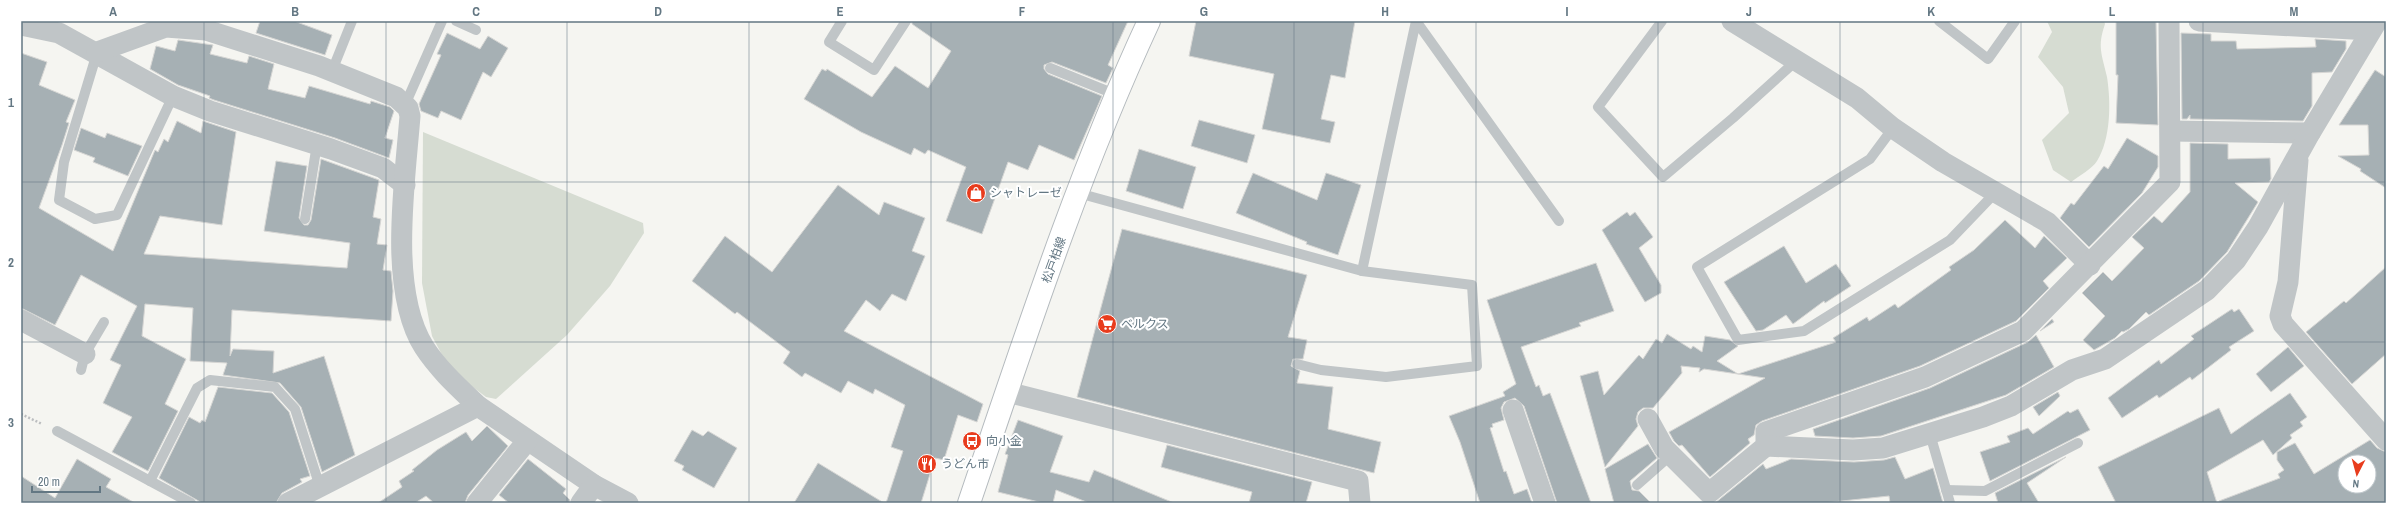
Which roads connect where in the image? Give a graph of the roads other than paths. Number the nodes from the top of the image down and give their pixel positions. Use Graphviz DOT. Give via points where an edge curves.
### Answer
graph roads {
  1 [pos="352,21"];
  2 [pos="442,21"];
  3 [pos="456,21"];
  4 [pos="842,21"];
  5 [pos="906,21"];
  6 [pos="1149,21"];
  7 [pos="1662,21"];
  8 [pos="1732,21"];
  9 [pos="1939,21"];
  10 [pos="2015,21"];
  11 [pos="2169,21"];
  12 [pos="2198,21"];
  13 [pos="166,24"];
  14 [pos="2374,25"];
  15 [pos="22,29"];
  16 [pos="476,30"];
  17 [pos="98,52"];
  18 [pos="1797,60"];
  19 [pos="1050,68"];
  20 [pos="332,71"];
  21 [pos="1117,95"];
  22 [pos="173,96"];
  23 [pos="405,105"];
  24 [pos="1893,128"];
  25 [pos="2171,131"];
  26 [pos="2310,133"];
  27 [pos="316,144"];
  28 [pos="2298,154"];
  29 [pos="405,185"];
  30 [pos="1078,193"];
  31 [pos="1995,193"];
  32 [pos="305,219"];
  33 [pos="1559,221"];
  34 [pos="2090,265"];
  35 [pos="1362,271"];
  36 [pos="21,320"];
  37 [pos="104,322"];
  38 [pos="83,362"];
  39 [pos="1297,364"];
  40 [pos="1007,392"];
  41 [pos="478,406"];
  42 [pos="1513,410"];
  43 [pos="1648,419"];
  44 [pos="57,431"];
  45 [pos="1930,434"];
  46 [pos="2386,440"];
  47 [pos="527,441"];
  48 [pos="2078,443"];
  49 [pos="1766,446"];
  50 [pos="1671,455"];
  51 [pos="150,481"];
  52 [pos="594,485"];
  53 [pos="1637,485"];
  54 [pos="320,487"];
  55 [pos="1946,490"];
  56 [pos="191,503"];
  57 [pos="288,503"];
  58 [pos="477,503"];
  59 [pos="581,503"];
  60 [pos="628,503"];
  61 [pos="969,503"];
  62 [pos="1360,503"];
  63 [pos="1545,503"];
  64 [pos="1950,503"];
  1 -- 20 [label="lane"];
  2 -- 23 [label="lane"];
  3 -- 16 [label="lane"];
  4 -- 5 [label="lane" via="829,42 874,70"];
  6 -- 21 [label="main road, 松戸柏線"];
  7 -- 18 [label="lane" via="1598,107 1664,177"];
  8 -- 18 [label="street"];
  9 -- 10 [label="lane" via="1988,59"];
  11 -- 25 [label="street"];
  12 -- 14 [label="street"];
  13 -- 17 [label="street"];
  13 -- 20 [label="street" via="206,30"];
  14 -- 26 [label="street" via="2339,88"];
  15 -- 17 [label="street" via="59,33"];
  17 -- 22 [label="street"];
  17 -- 22 [label="lane" via="64,162 59,200 95,219 117,215"];
  18 -- 24 [label="street" via="1856,98"];
  19 -- 21 [label="lane"];
  20 -- 23 [label="street" via="396,97"];
  21 -- 30 [label="main road, 松戸柏線"];
  22 -- 27 [label="street" via="210,111"];
  23 -- 29 [label="street" via="410,116"];
  24 -- 31 [label="street"];
  24 -- 31 [label="lane" via="1870,158 1697,267 1738,340 1804,331 1950,240"];
  25 -- 26 [label="street"];
  25 -- 34 [label="street" via="2170,182"];
  26 -- 28 [label="street"];
  27 -- 29 [label="street" via="383,168"];
  27 -- 32 [label="lane"];
  28 -- 45 [label="street" via="2250,240 2236,260 2207,290 2105,359 2072,370 2012,406"];
  28 -- 46 [label="street" via="2288,282 2280,316 2283,324"];
  29 -- 41 [label="street" via="402,227 404,280 410,316 424,346 444,374"];
  30 -- 35 [label="lane"];
  30 -- 40 [label="main road, 松戸柏線"];
  31 -- 34 [label="street" via="2047,222"];
  33 -- 35 [label="lane" via="1416,21"];
  34 -- 49 [label="street" via="2023,331 1925,376 1766,432"];
  35 -- 39 [label="lane" via="1472,285 1477,366 1386,377 1321,370"];
  36 -- 38 [label="street"];
  37 -- 38 [label="lane"];
  40 -- 61 [label="main road, 松戸柏線"];
  40 -- 62 [label="street" via="1358,481"];
  41 -- 47 [label="street"];
  41 -- 54 [label="street"];
  42 -- 63 [label="street"];
  43 -- 50 [label="street" via="1664,448"];
  44 -- 51 [label="lane"];
  45 -- 49 [label="street" via="1883,448 1853,450"];
  45 -- 55 [label="lane"];
  47 -- 52 [label="street"];
  47 -- 58 [label="street"];
  48 -- 55 [label="lane" via="1985,491"];
  49 -- 50 [label="street" via="1709,493"];
  50 -- 53 [label="lane"];
  51 -- 54 [label="lane" via="197,388 210,380 275,387 295,409"];
  51 -- 56 [label="lane"];
  52 -- 59 [label="street"];
  52 -- 60 [label="street"];
  54 -- 57 [label="street"];
  55 -- 64 [label="lane"];
}
